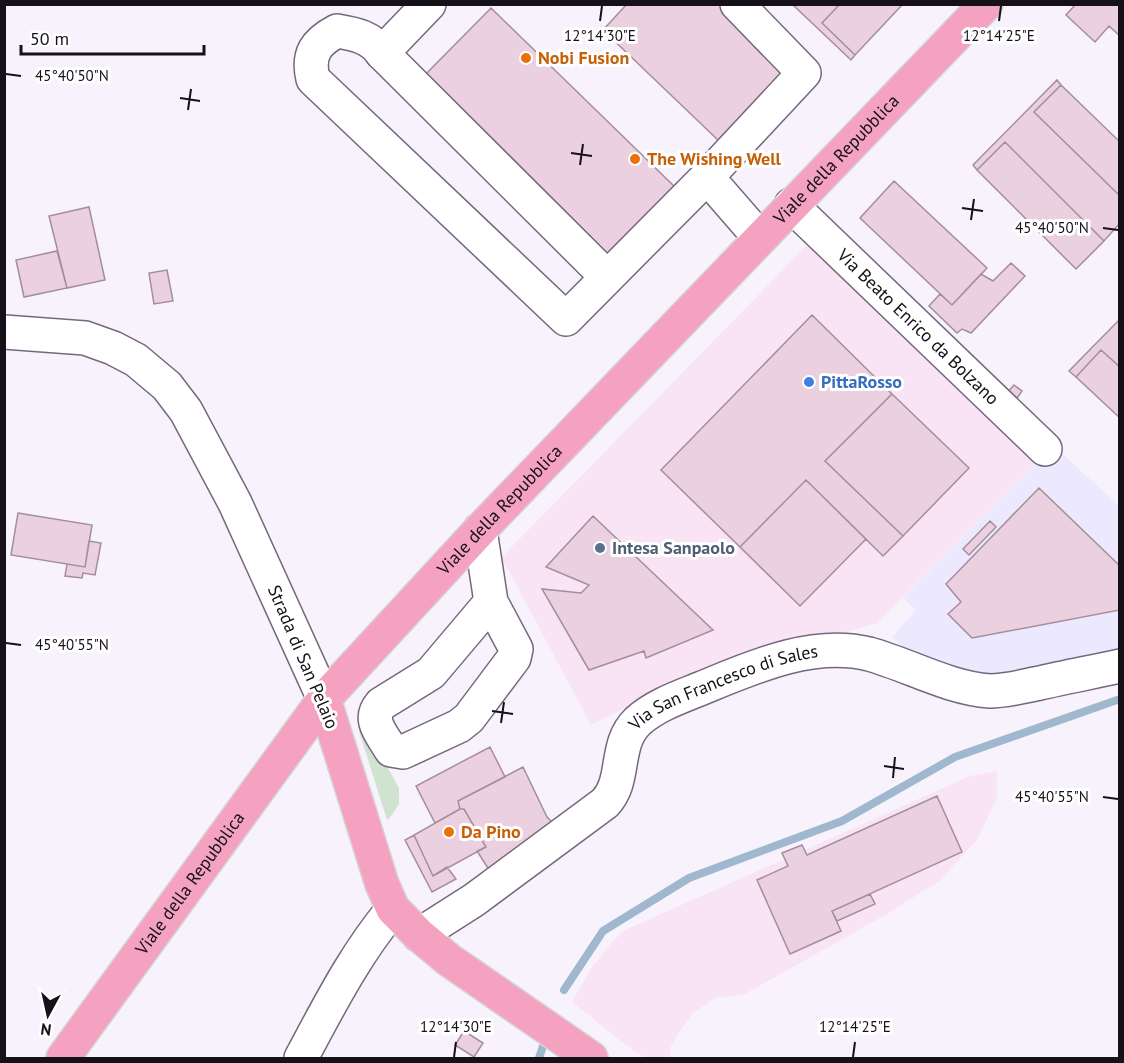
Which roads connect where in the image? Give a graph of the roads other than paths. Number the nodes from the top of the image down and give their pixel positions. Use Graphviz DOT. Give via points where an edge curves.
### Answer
graph roads {
  1 [pos="429,4"];
  2 [pos="737,4"];
  3 [pos="986,4"];
  4 [pos="382,53"];
  5 [pos="707,177"];
  6 [pos="792,205"];
  7 [pos="759,238"];
  8 [pos="607,277"];
  9 [pos="4,332"];
  10 [pos="1045,449"];
  11 [pos="480,530"];
  12 [pos="491,602"];
  13 [pos="1119,666"];
  14 [pos="324,699"];
  15 [pos="393,909"];
  16 [pos="418,935"];
  17 [pos="63,1059"];
  18 [pos="301,1059"];
  19 [pos="591,1059"];
  1 -- 4 [label="street"];
  2 -- 5 [label="street" via="804,73"];
  3 -- 6 [label="main road, Viale della Repubblica"];
  4 -- 8 [label="street"];
  4 -- 8 [label="street" via="360,35 337,31 322,39 315,49 310,66 313,79 566,319"];
  5 -- 7 [label="street"];
  5 -- 8 [label="street"];
  6 -- 7 [label="main road, Viale della Repubblica"];
  6 -- 10 [label="street, Via Beato Enrico da Bolzano"];
  7 -- 11 [label="main road, Viale della Repubblica"];
  9 -- 14 [label="street, Strada di San Pelaio" via="85,338 136,360 167,386 186,411 235,503"];
  11 -- 12 [label="street"];
  11 -- 14 [label="main road, Viale della Repubblica"];
  12 -- 12 [label="street" via="431,673 375,711 374,719 392,750 403,752 459,726 514,658 516,649"];
  13 -- 16 [label="street, Via San Francesco di Sales" via="991,691 849,651 808,653 746,670 669,701 644,716 629,732 619,761 615,791 605,803 474,900"];
  14 -- 15 [label="main road, Strada di San Pelaio"];
  14 -- 17 [label="main road, Viale della Repubblica"];
  15 -- 16 [label="main road, Strada di San Pelaio"];
  15 -- 18 [label="street" via="351,965"];
  16 -- 19 [label="main road, Strada di San Pelaio"];
}
